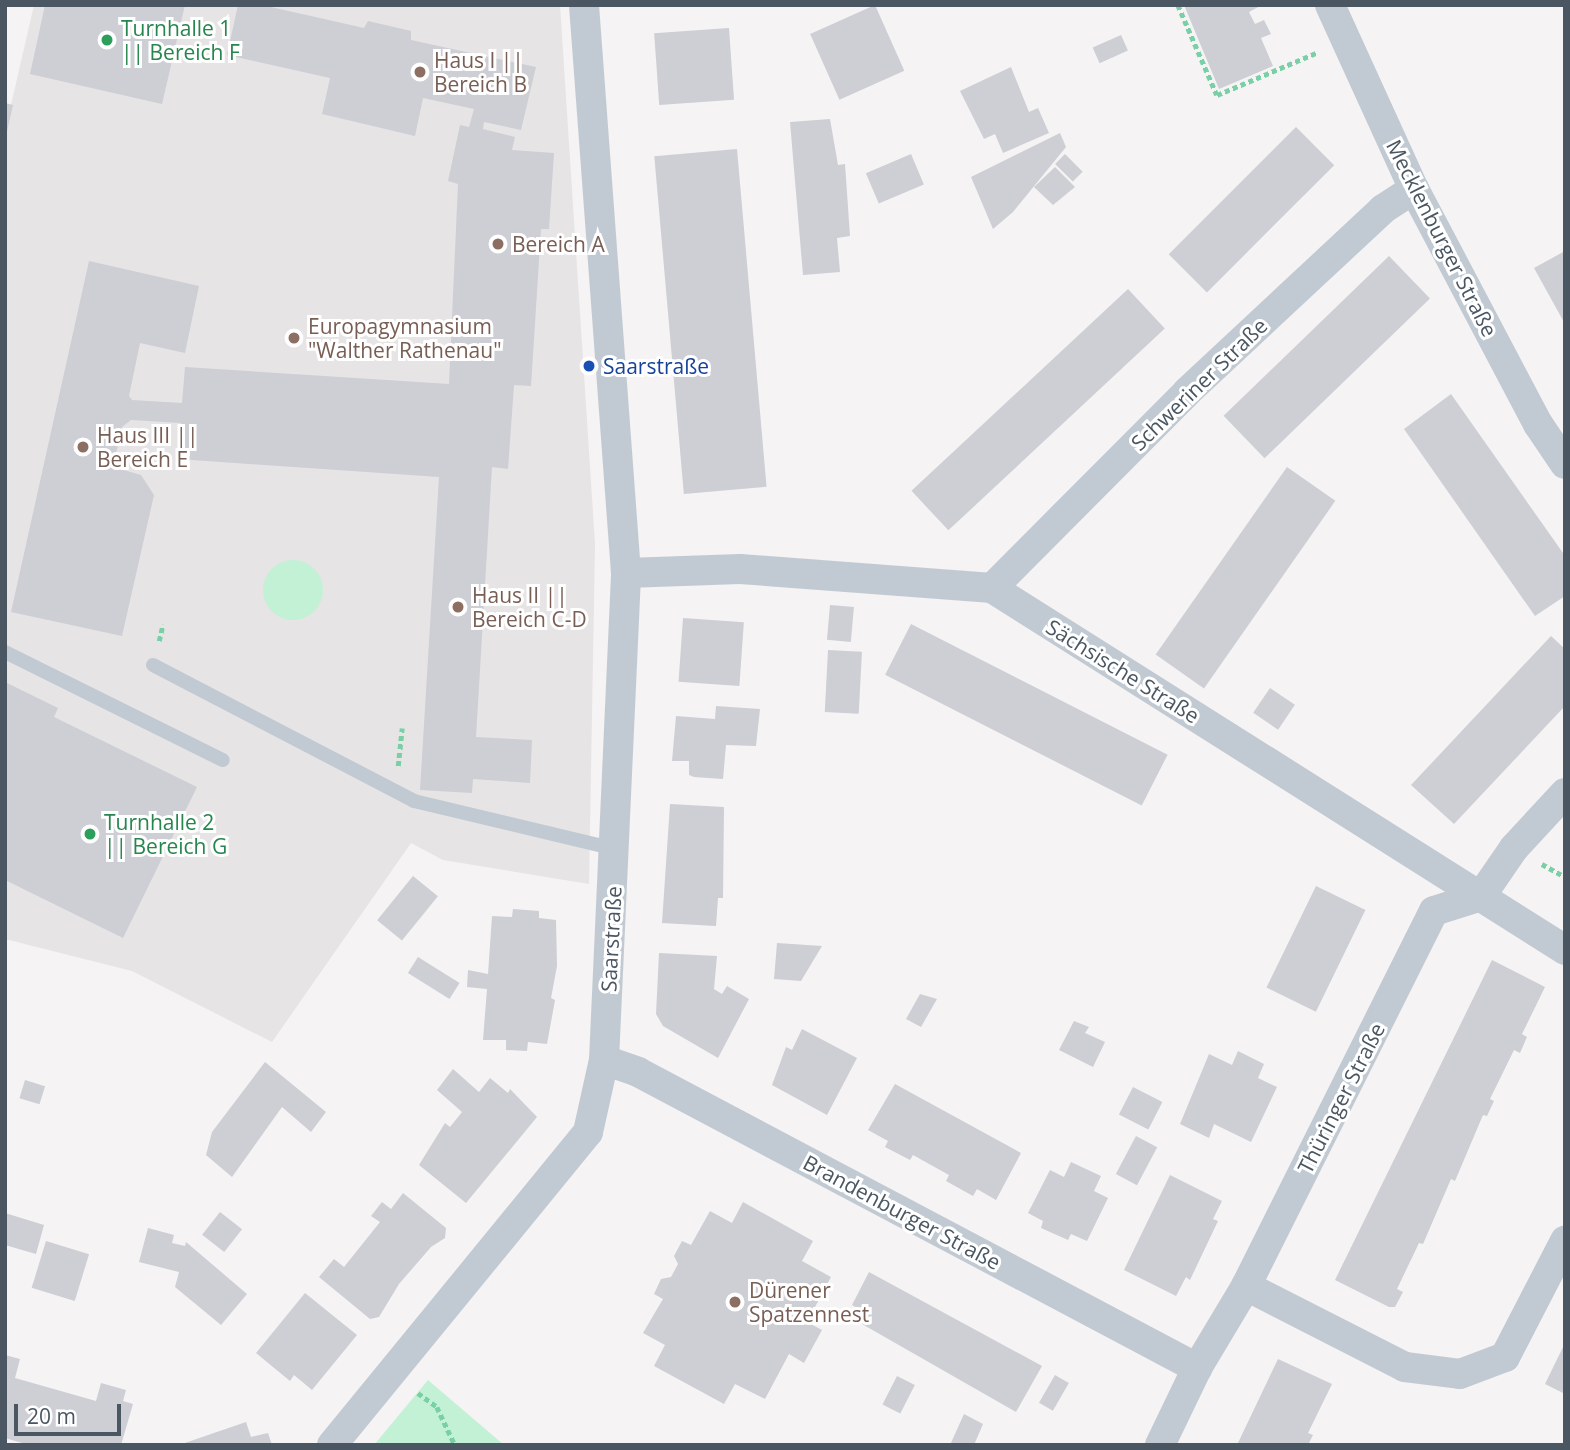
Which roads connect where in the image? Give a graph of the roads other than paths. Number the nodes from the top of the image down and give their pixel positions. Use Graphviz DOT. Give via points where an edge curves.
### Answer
graph roads {
  1 [pos="584,5"];
  2 [pos="1330,5"];
  3 [pos="1414,189"];
  4 [pos="1565,464"];
  5 [pos="626,573"];
  6 [pos="992,588"];
  7 [pos="5,652"];
  8 [pos="153,665"];
  9 [pos="223,760"];
  10 [pos="1565,793"];
  11 [pos="616,849"];
  12 [pos="1481,896"];
  13 [pos="1565,950"];
  14 [pos="604,1060"];
  15 [pos="1565,1241"];
  16 [pos="1246,1286"];
  17 [pos="1197,1368"];
  18 [pos="332,1445"];
  19 [pos="1160,1445"];
  1 -- 5 [label="street, Saarstraße"];
  2 -- 3 [label="street, Mecklenburger Straße"];
  3 -- 4 [label="street, Mecklenburger Straße" via="1538,424"];
  3 -- 6 [label="street, Schweriner Straße" via="1382,209 1188,392"];
  5 -- 6 [label="street, Sächsische Straße" via="740,569"];
  5 -- 11 [label="street, Saarstraße"];
  6 -- 12 [label="street, Sächsische Straße"];
  7 -- 9 [label="lane"];
  8 -- 11 [label="lane" via="414,801"];
  10 -- 12 [label="street" via="1514,848"];
  11 -- 14 [label="street, Saarstraße"];
  12 -- 13 [label="street, Sächsische Straße"];
  12 -- 16 [label="street, Thüringer Straße" via="1434,911"];
  14 -- 17 [label="street, Brandenburger Straße" via="638,1072"];
  14 -- 18 [label="street, Saarstraße" via="588,1132"];
  15 -- 16 [label="street" via="1505,1357 1460,1374 1405,1367"];
  16 -- 17 [label="street, Thüringer Straße"];
  17 -- 19 [label="street, Thüringer Straße"];
}
